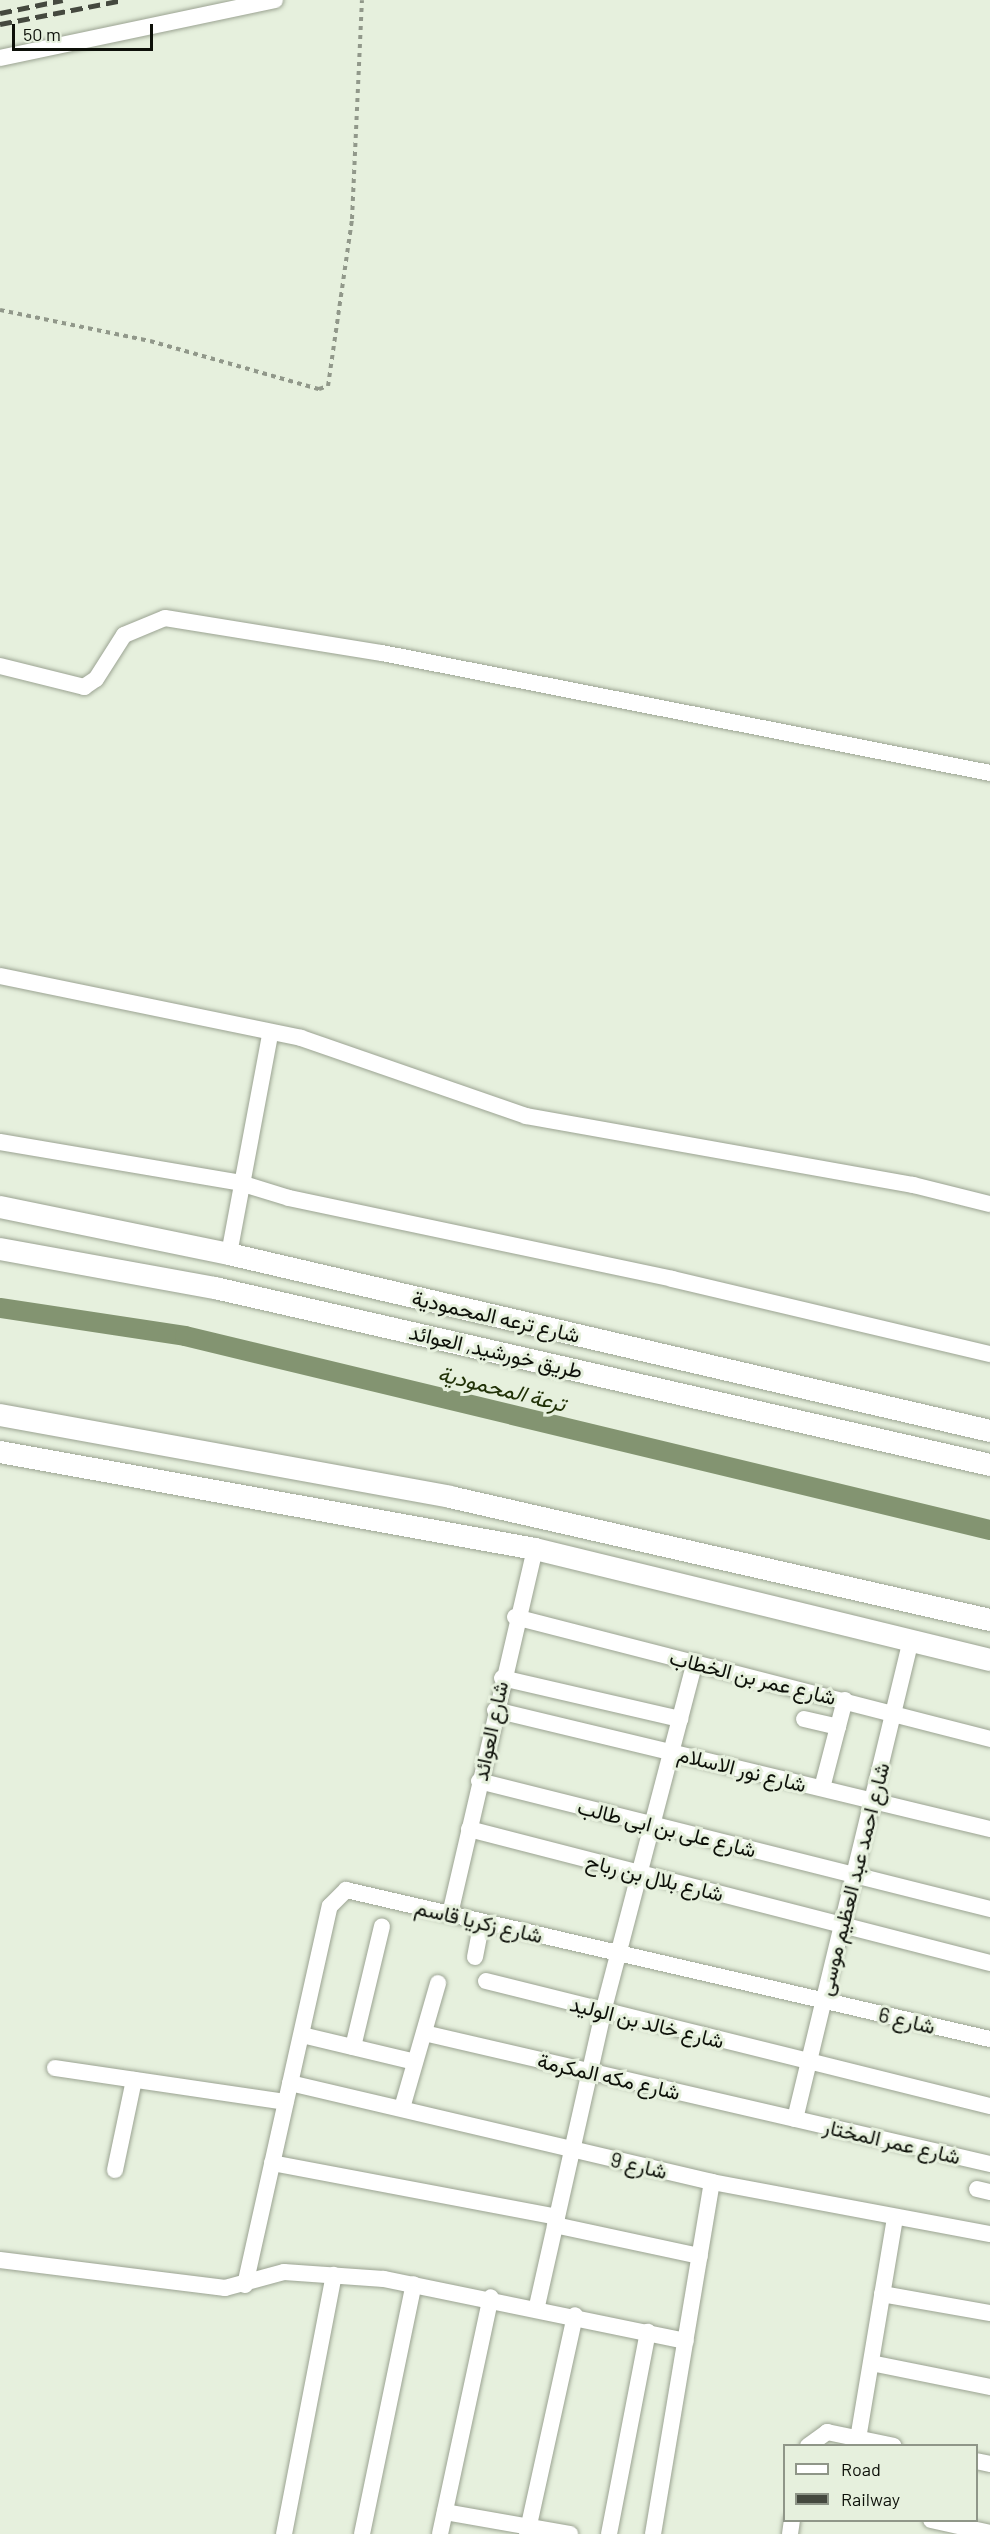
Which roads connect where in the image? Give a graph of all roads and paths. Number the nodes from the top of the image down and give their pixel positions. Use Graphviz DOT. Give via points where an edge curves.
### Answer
graph roads {
  1 [pos="275,0"];
  2 [pos="362,0"];
  3 [pos="0,58"];
  4 [pos="0,310"];
  5 [pos="0,666"];
  6 [pos="990,773"];
  7 [pos="0,976"];
  8 [pos="270,1034"];
  9 [pos="0,1142"];
  10 [pos="243,1184"];
  11 [pos="990,1204"];
  12 [pos="0,1207"];
  13 [pos="0,1249"];
  14 [pos="229,1254"];
  15 [pos="990,1354"];
  16 [pos="0,1416"];
  17 [pos="990,1431"];
  18 [pos="0,1452"];
  19 [pos="990,1465"];
  20 [pos="535,1549"];
  21 [pos="515,1617"];
  22 [pos="990,1620"];
  23 [pos="912,1640"];
  24 [pos="990,1660"];
  25 [pos="695,1662"];
  26 [pos="502,1678"];
  27 [pos="845,1700"];
  28 [pos="495,1710"];
  29 [pos="894,1712"];
  30 [pos="680,1719"];
  31 [pos="804,1719"];
  32 [pos="838,1727"];
  33 [pos="990,1739"];
  34 [pos="672,1752"];
  35 [pos="479,1781"];
  36 [pos="822,1788"];
  37 [pos="872,1801"];
  38 [pos="652,1824"];
  39 [pos="469,1829"];
  40 [pos="990,1829"];
  41 [pos="639,1873"];
  42 [pos="854,1875"];
  43 [pos="990,1909"];
  44 [pos="450,1914"];
  45 [pos="483,1922"];
  46 [pos="842,1925"];
  47 [pos="382,1926"];
  48 [pos="618,1953"];
  49 [pos="475,1957"];
  50 [pos="990,1963"];
  51 [pos="486,1981"];
  52 [pos="438,1983"];
  53 [pos="823,2001"];
  54 [pos="603,2012"];
  55 [pos="424,2033"];
  56 [pos="302,2035"];
  57 [pos="990,2039"];
  58 [pos="353,2047"];
  59 [pos="415,2062"];
  60 [pos="809,2062"];
  61 [pos="55,2068"];
  62 [pos="590,2072"];
  63 [pos="134,2080"];
  64 [pos="290,2083"];
  65 [pos="286,2102"];
  66 [pos="990,2106"];
  67 [pos="402,2108"];
  68 [pos="795,2119"];
  69 [pos="572,2150"];
  70 [pos="272,2163"];
  71 [pos="990,2164"];
  72 [pos="115,2170"];
  73 [pos="712,2182"];
  74 [pos="896,2217"];
  75 [pos="556,2221"];
  76 [pos="990,2234"];
  77 [pos="700,2256"];
  78 [pos="0,2260"];
  79 [pos="334,2276"];
  80 [pos="414,2284"];
  81 [pos="245,2285"];
  82 [pos="882,2294"];
  83 [pos="491,2297"];
  84 [pos="537,2306"];
  85 [pos="990,2313"];
  86 [pos="575,2315"];
  87 [pos="648,2332"];
  88 [pos="686,2341"];
  89 [pos="871,2363"];
  90 [pos="990,2387"];
  91 [pos="858,2439"];
  92 [pos="811,2441"];
  93 [pos="888,2444"];
  94 [pos="445,2512"];
  95 [pos="940,2522"];
  96 [pos="528,2530"];
  97 [pos="990,2533"];
  98 [pos="284,2534"];
  99 [pos="362,2534"];
  100 [pos="440,2534"];
  101 [pos="570,2534"];
  102 [pos="609,2534"];
  103 [pos="653,2534"];
  1 -- 3 [label="street"];
  2 -- 4 [label="path" via="352,219 328,386 315,387 150,340"];
  5 -- 6 [label="street" via="84,687 96,679 124,635 165,618 382,653"];
  7 -- 8 [label="street"];
  8 -- 10 [label="street"];
  8 -- 11 [label="street" via="301,1038 526,1116 913,1185"];
  9 -- 10 [label="street"];
  10 -- 14 [label="street"];
  10 -- 15 [label="street"];
  12 -- 14 [label="main road, شارع ترعه المحمودية"];
  13 -- 19 [label="main road, طريق خورشيد, العوائد" via="215,1288"];
  14 -- 17 [label="main road, شارع ترعه المحمودية"];
  16 -- 22 [label="main road" via="450,1497"];
  18 -- 20 [label="main road"];
  20 -- 21 [label="street, شارع العوائد"];
  20 -- 23 [label="main road"];
  21 -- 25 [label="street, شارع عمر بن الخطاب"];
  21 -- 26 [label="street, شارع العوائد"];
  23 -- 24 [label="main road"];
  23 -- 29 [label="street, شارع احمد عبد العظيم موسى"];
  25 -- 27 [label="street, شارع عمر بن الخطاب"];
  25 -- 30 [label="street"];
  26 -- 28 [label="street, شارع العوائد"];
  26 -- 30 [label="street"];
  27 -- 29 [label="street, شارع عمر بن الخطاب"];
  27 -- 32 [label="street"];
  28 -- 34 [label="street, شارع نور الاسلام"];
  28 -- 35 [label="street, شارع العوائد"];
  29 -- 33 [label="street, شارع عمر بن الخطاب"];
  29 -- 37 [label="street, شارع احمد عبد العظيم موسى"];
  30 -- 34 [label="street"];
  31 -- 32 [label="street"];
  32 -- 36 [label="street"];
  34 -- 36 [label="street, شارع نور الاسلام"];
  34 -- 38 [label="street"];
  35 -- 38 [label="street, شارع على بن ابى طالب"];
  35 -- 39 [label="street, شارع العوائد"];
  36 -- 37 [label="street, شارع نور الاسلام"];
  37 -- 40 [label="street, شارع نور الاسلام"];
  37 -- 42 [label="street, شارع احمد عبد العظيم موسى"];
  38 -- 41 [label="street"];
  38 -- 42 [label="street, شارع على بن ابى طالب"];
  39 -- 41 [label="street, شارع بلال بن رباح"];
  39 -- 44 [label="street, شارع العوائد"];
  41 -- 46 [label="street, شارع بلال بن رباح"];
  41 -- 48 [label="street"];
  42 -- 43 [label="street, شارع على بن ابى طالب"];
  42 -- 46 [label="street, شارع احمد عبد العظيم موسى"];
  44 -- 45 [label="street, شارع زكريا قاسم"];
  44 -- 56 [label="street, شارع زكريا قاسم" via="346,1890 339,1893 330,1906"];
  45 -- 48 [label="street, شارع زكريا قاسم"];
  45 -- 49 [label="street"];
  46 -- 50 [label="street, شارع بلال بن رباح"];
  46 -- 53 [label="street, شارع احمد عبد العظيم موسى"];
  47 -- 58 [label="street"];
  48 -- 53 [label="street, شارع زكريا قاسم"];
  48 -- 54 [label="street"];
  51 -- 54 [label="street, شارع خالد بن الوليد"];
  52 -- 55 [label="street"];
  53 -- 57 [label="street, شارع 6"];
  53 -- 60 [label="street, شارع احمد عبد العظيم موسى"];
  54 -- 60 [label="street, شارع خالد بن الوليد"];
  54 -- 62 [label="street"];
  55 -- 59 [label="street"];
  55 -- 62 [label="street, شارع مكه المكرمة"];
  56 -- 58 [label="street"];
  56 -- 64 [label="street"];
  58 -- 59 [label="street"];
  59 -- 67 [label="street"];
  60 -- 66 [label="street, شارع خالد بن الوليد"];
  60 -- 68 [label="street, شارع احمد عبد العظيم موسى"];
  61 -- 63 [label="street"];
  62 -- 68 [label="street, شارع مكه المكرمة"];
  62 -- 69 [label="street"];
  63 -- 65 [label="street"];
  63 -- 72 [label="street"];
  64 -- 65 [label="street"];
  64 -- 67 [label="street, شارع 9"];
  65 -- 70 [label="street"];
  67 -- 69 [label="street, شارع 9"];
  68 -- 71 [label="street, شارع عمر المختار"];
  69 -- 73 [label="street, شارع 9"];
  69 -- 75 [label="street"];
  70 -- 75 [label="street"];
  70 -- 81 [label="street"];
  73 -- 74 [label="street, شارع 9"];
  73 -- 77 [label="street"];
  74 -- 76 [label="street, شارع 9"];
  74 -- 82 [label="street"];
  75 -- 77 [label="street"];
  75 -- 84 [label="street"];
  77 -- 88 [label="street"];
  78 -- 81 [label="street" via="225,2288"];
  79 -- 80 [label="street"];
  79 -- 81 [label="street" via="284,2272"];
  79 -- 98 [label="street"];
  80 -- 83 [label="street"];
  80 -- 99 [label="street"];
  82 -- 85 [label="street"];
  82 -- 89 [label="street"];
  83 -- 84 [label="street"];
  83 -- 94 [label="street"];
  84 -- 86 [label="street"];
  86 -- 87 [label="street"];
  86 -- 96 [label="street"];
  87 -- 88 [label="street"];
  87 -- 102 [label="street"];
  88 -- 103 [label="street"];
  89 -- 90 [label="street"];
  89 -- 91 [label="street"];
  91 -- 92 [label="street" via="827,2432"];
  91 -- 93 [label="street"];
  94 -- 96 [label="street"];
  94 -- 100 [label="street"];
  95 -- 97 [label="street"];
  96 -- 101 [label="street"];
}
